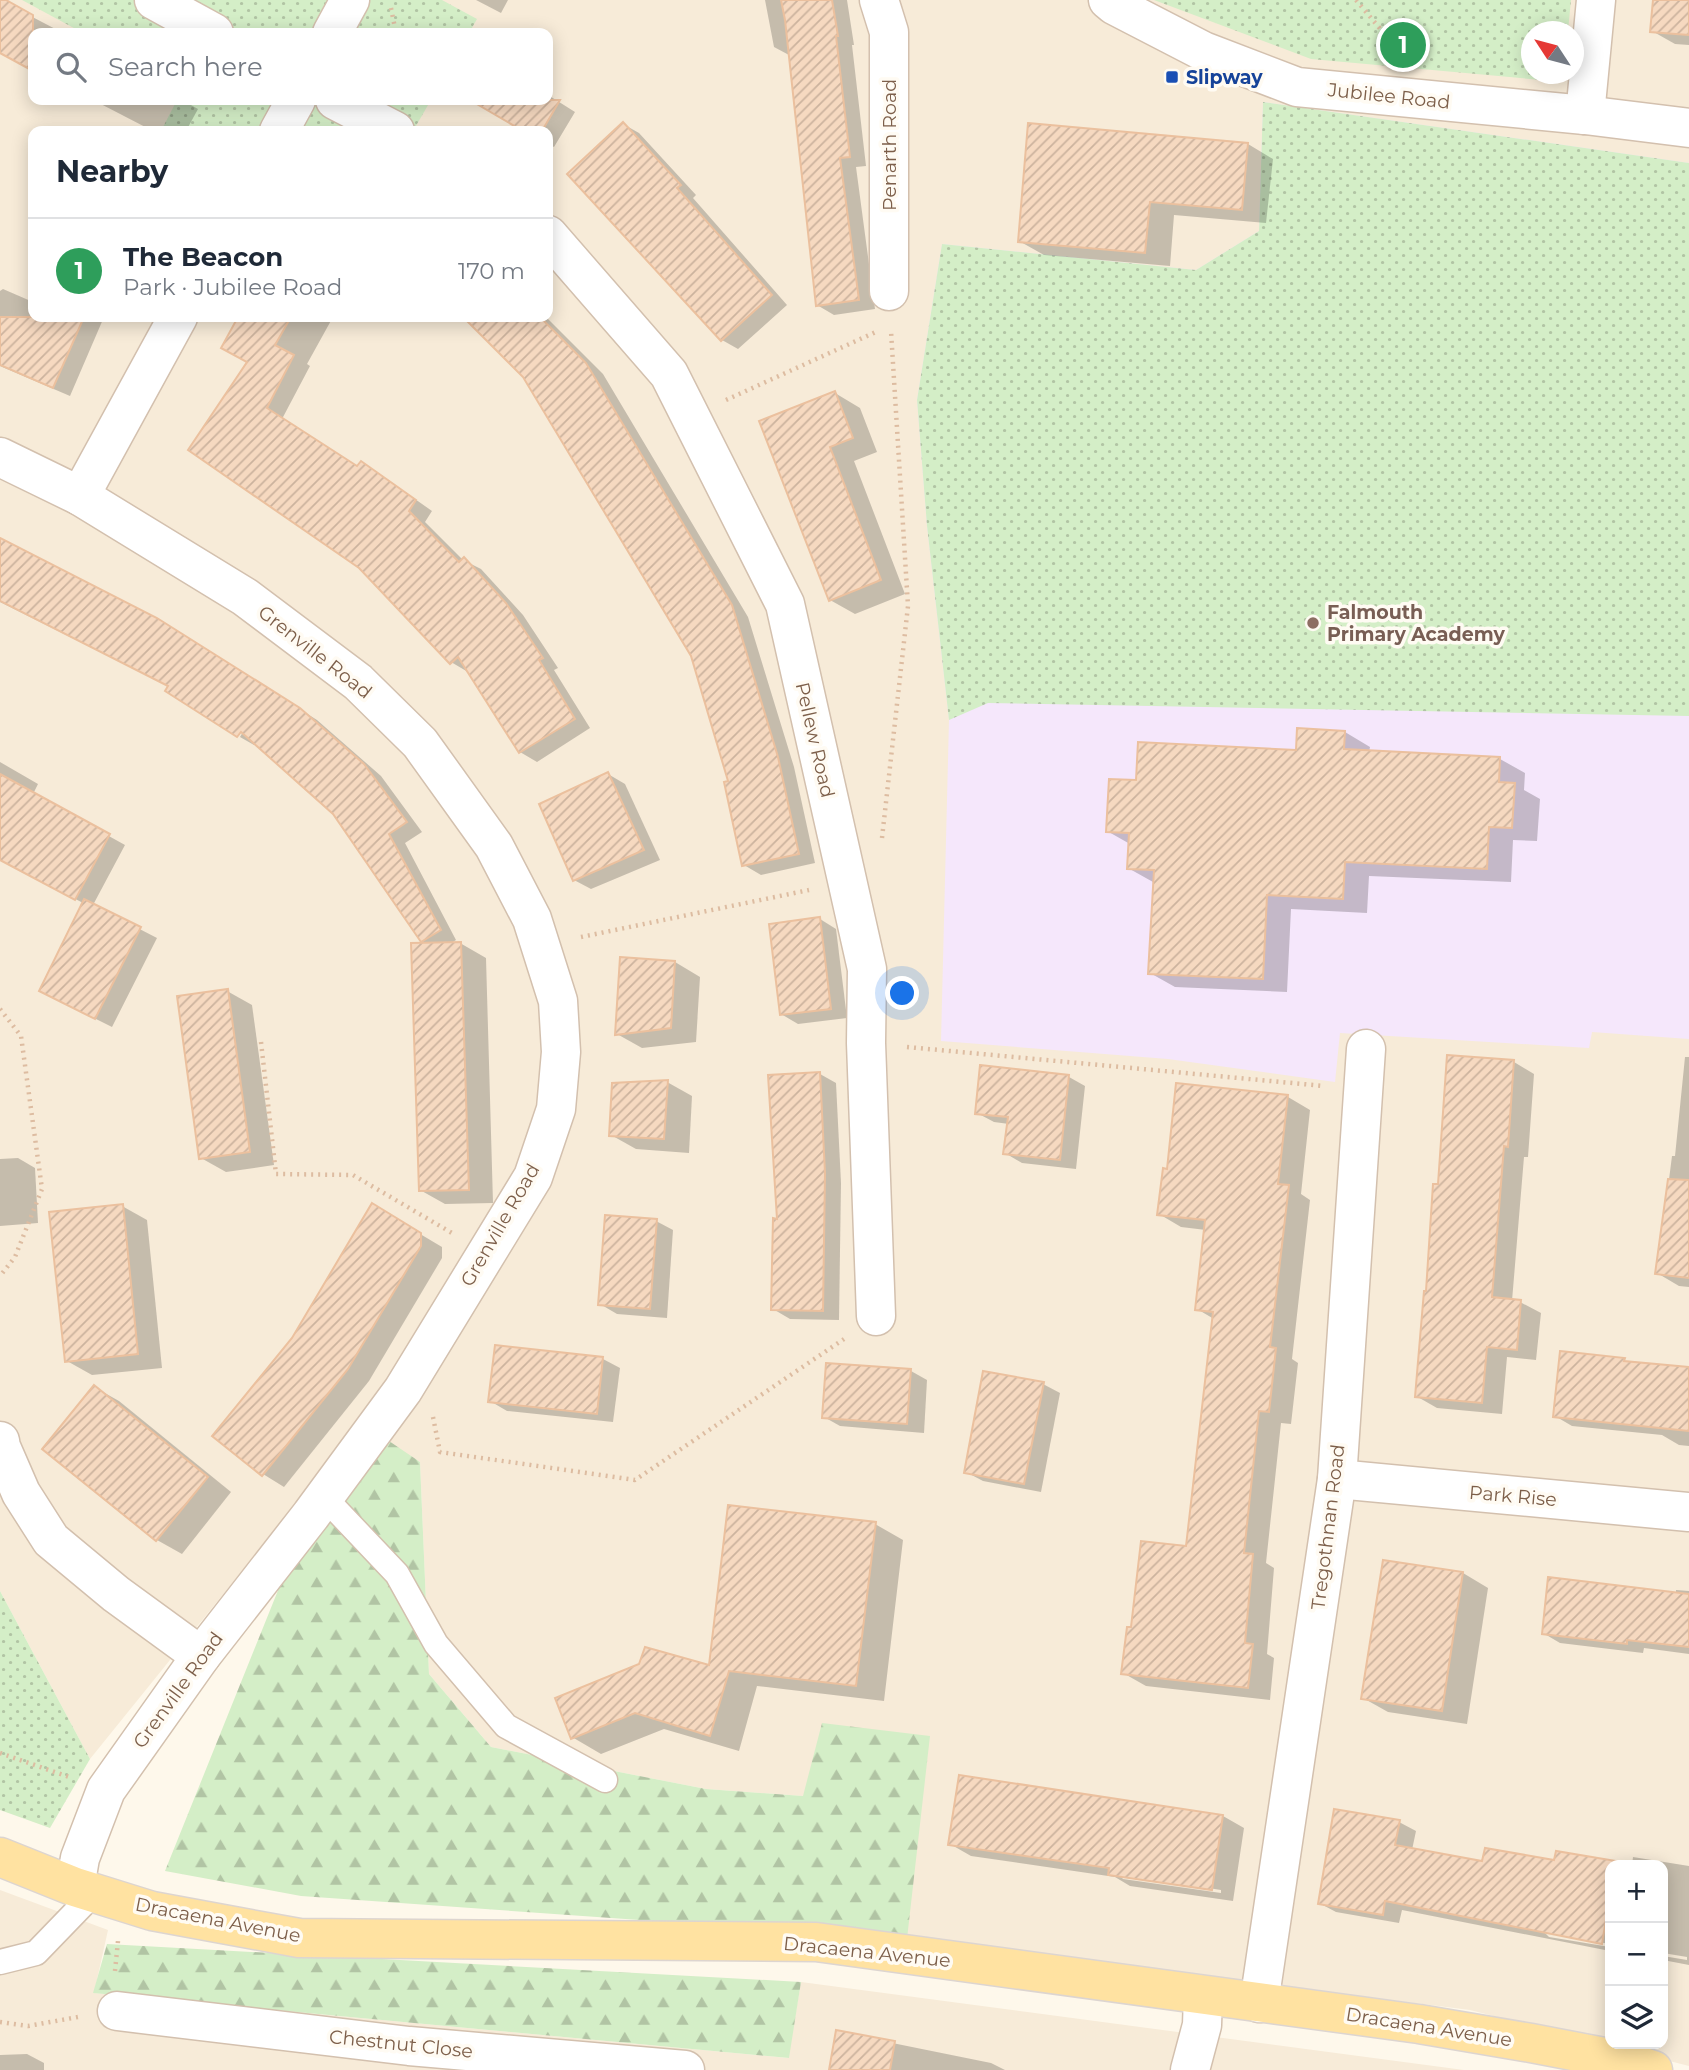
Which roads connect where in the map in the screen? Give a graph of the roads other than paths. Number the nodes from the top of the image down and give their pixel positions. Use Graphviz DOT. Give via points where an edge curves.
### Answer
graph roads {
  1 [pos="153,0"];
  2 [pos="350,0"];
  3 [pos="879,0"];
  4 [pos="1108,0"];
  5 [pos="1596,0"];
  6 [pos="205,28"];
  7 [pos="335,28"];
  8 [pos="293,105"];
  9 [pos="345,105"];
  10 [pos="1585,115"];
  11 [pos="282,126"];
  12 [pos="385,126"];
  13 [pos="1689,128"];
  14 [pos="553,240"];
  15 [pos="889,291"];
  16 [pos="175,322"];
  17 [pos="0,457"];
  18 [pos="80,496"];
  19 [pos="1366,1049"];
  20 [pos="876,1316"];
  21 [pos="0,1441"];
  22 [pos="1337,1479"];
  23 [pos="324,1497"];
  24 [pos="1689,1513"];
  25 [pos="201,1657"];
  26 [pos="604,1780"];
  27 [pos="0,1857"];
  28 [pos="84,1890"];
  29 [pos="0,1962"];
  30 [pos="1203,1996"];
  31 [pos="1259,2003"];
  32 [pos="129,2012"];
  33 [pos="406,2058"];
  34 [pos="685,2070"];
  35 [pos="1190,2070"];
  36 [pos="1653,2070"];
  1 -- 6 [label="street"];
  2 -- 7 [label="street"];
  3 -- 15 [label="street, Penarth Road" via="889,32"];
  4 -- 10 [label="street, Jubilee Road" via="1203,51 1297,86"];
  5 -- 10 [label="street"];
  8 -- 11 [label="street"];
  9 -- 12 [label="street"];
  10 -- 13 [label="street, Jubilee Road"];
  14 -- 20 [label="street, Pellew Road" via="669,374 785,604 867,969"];
  16 -- 18 [label="street"];
  17 -- 18 [label="street, Grenville Road"];
  18 -- 23 [label="street, Grenville Road" via="245,597 358,682 420,743 494,846 532,919 558,1000 561,1052 555,1109 533,1177 403,1390"];
  19 -- 22 [label="street, Tregothnan Road"];
  21 -- 25 [label="street" via="21,1493 51,1540"];
  22 -- 24 [label="street, Park Rise"];
  22 -- 31 [label="street, Tregothnan Road"];
  23 -- 25 [label="street, Grenville Road"];
  23 -- 26 [label="lane" via="397,1574 436,1644 506,1726"];
  25 -- 28 [label="street, Grenville Road" via="106,1790 80,1858"];
  27 -- 28 [label="main road, Dracaena Avenue"];
  28 -- 29 [label="lane" via="36,1953"];
  28 -- 30 [label="main road, Dracaena Avenue" via="166,1914 299,1938 816,1942"];
  30 -- 31 [label="main road, Dracaena Avenue"];
  30 -- 35 [label="street" via="1202,2025"];
  31 -- 36 [label="main road, Dracaena Avenue" via="1531,2043"];
  32 -- 33 [label="street, Chestnut Close"];
  33 -- 34 [label="street, Chestnut Close"];
}
